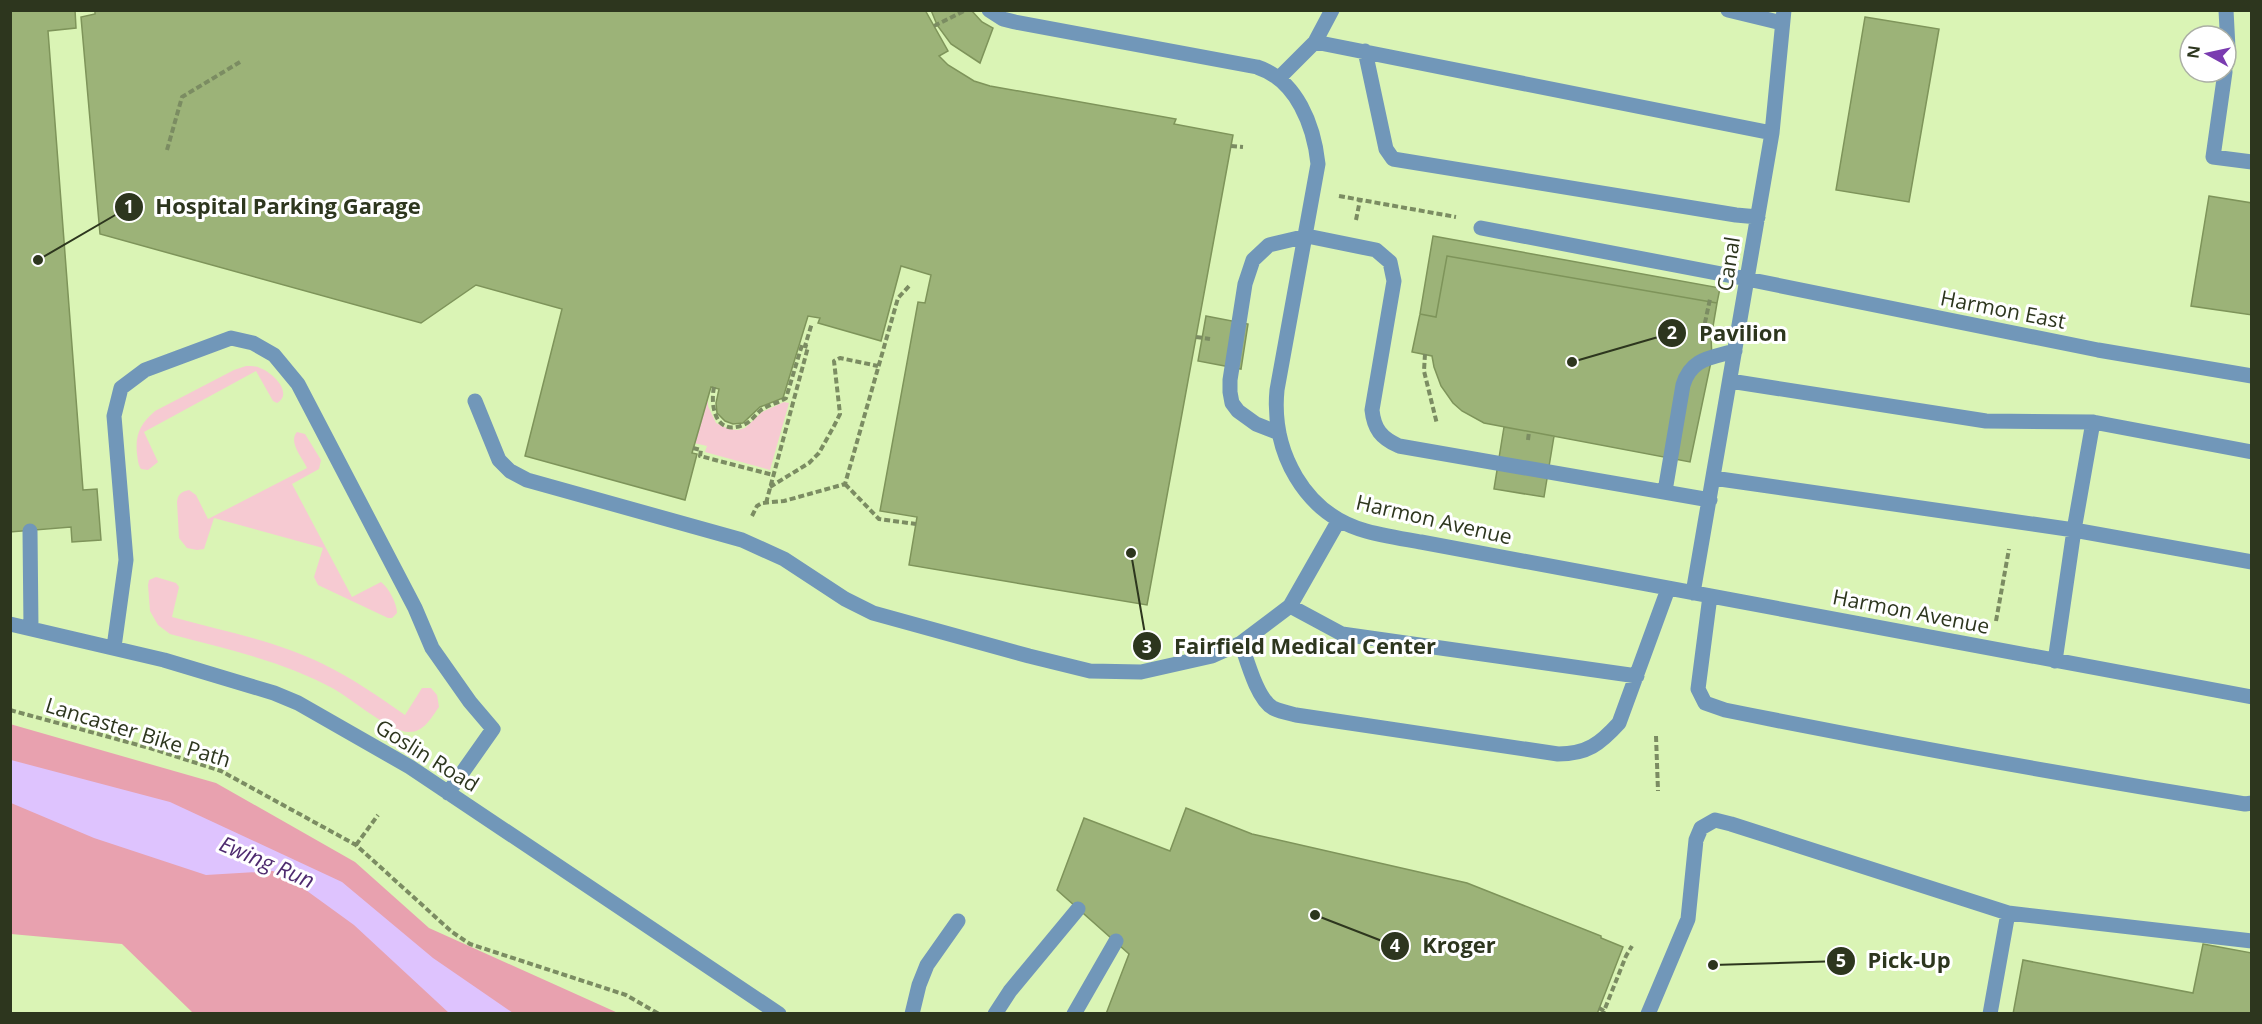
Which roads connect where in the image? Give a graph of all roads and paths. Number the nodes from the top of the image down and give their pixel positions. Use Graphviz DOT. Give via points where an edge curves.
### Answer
graph roads {
  1 [pos="964,10"];
  2 [pos="989,10"];
  3 [pos="1332,10"];
  4 [pos="1728,10"];
  5 [pos="1783,17"];
  6 [pos="934,27"];
  7 [pos="1315,42"];
  8 [pos="1365,51"];
  9 [pos="240,62"];
  10 [pos="1279,78"];
  11 [pos="2223,84"];
  12 [pos="1772,133"];
  13 [pos="1231,146"];
  14 [pos="1243,147"];
  15 [pos="166,150"];
  16 [pos="2252,162"];
  17 [pos="1338,195"];
  18 [pos="1758,217"];
  19 [pos="1481,228"];
  20 [pos="1307,236"];
  21 [pos="1748,279"];
  22 [pos="910,285"];
  23 [pos="1710,296"];
  24 [pos="812,323"];
  25 [pos="1702,342"];
  26 [pos="805,346"];
  27 [pos="1735,351"];
  28 [pos="1425,354"];
  29 [pos="878,366"];
  30 [pos="2252,376"];
  31 [pos="1730,381"];
  32 [pos="714,387"];
  33 [pos="475,401"];
  34 [pos="2093,422"];
  35 [pos="1279,433"];
  36 [pos="1517,437"];
  37 [pos="1539,441"];
  38 [pos="693,448"];
  39 [pos="1433,452"];
  40 [pos="2252,452"];
  41 [pos="773,475"];
  42 [pos="1713,478"];
  43 [pos="845,484"];
  44 [pos="770,488"];
  45 [pos="1665,491"];
  46 [pos="1710,500"];
  47 [pos="1339,520"];
  48 [pos="2014,522"];
  49 [pos="916,524"];
  50 [pos="2074,530"];
  51 [pos="30,531"];
  52 [pos="2252,562"];
  53 [pos="1668,589"];
  54 [pos="1693,593"];
  55 [pos="1710,596"];
  56 [pos="2000,601"];
  57 [pos="1290,606"];
  58 [pos="10,624"];
  59 [pos="31,628"];
  60 [pos="1240,643"];
  61 [pos="114,647"];
  62 [pos="2055,661"];
  63 [pos="1637,676"];
  64 [pos="2252,697"];
  65 [pos="10,710"];
  66 [pos="1656,736"];
  67 [pos="1658,791"];
  68 [pos="448,793"];
  69 [pos="2252,803"];
  70 [pos="378,815"];
  71 [pos="356,845"];
  72 [pos="1078,909"];
  73 [pos="2008,913"];
  74 [pos="958,921"];
  75 [pos="1116,941"];
  76 [pos="2252,941"];
  77 [pos="1632,946"];
  78 [pos="1599,1008"];
  79 [pos="659,1014"];
  80 [pos="779,1014"];
  81 [pos="912,1014"];
  82 [pos="995,1014"];
  83 [pos="1074,1014"];
  84 [pos="1648,1014"];
  85 [pos="1990,1014"];
  1 -- 6 [label="path"];
  2 -- 10 [label="street, Harmon Avenue" via="1015,22 1250,65 1269,70"];
  3 -- 7 [label="street"];
  4 -- 5 [label="street"];
  5 -- 12 [label="street, Canal"];
  7 -- 8 [label="street"];
  7 -- 10 [label="street"];
  8 -- 12 [label="street"];
  8 -- 18 [label="street" via="1386,150 1393,159"];
  9 -- 15 [label="path" via="182,97"];
  10 -- 20 [label="street, Harmon Avenue" via="1297,99 1316,140 1318,164"];
  11 -- 16 [label="street" via="2213,157"];
  12 -- 18 [label="street, Canal"];
  13 -- 14 [label="path"];
  17 -- 19 [label="path" via="1478,220"];
  18 -- 21 [label="street, Canal"];
  19 -- 21 [label="street, Harmon East"];
  20 -- 35 [label="street, Harmon Avenue" via="1277,390"];
  20 -- 35 [label="street" via="1269,245 1253,260 1245,284 1230,380 1232,403 1238,411"];
  20 -- 39 [label="street" via="1376,250 1390,262 1394,281 1373,423 1386,440"];
  21 -- 27 [label="street, Canal"];
  21 -- 30 [label="street, Harmon East" via="2098,350"];
  22 -- 29 [label="path" via="898,298"];
  23 -- 25 [label="path"];
  24 -- 26 [label="path"];
  26 -- 32 [label="path" via="802,345 786,398 742,426 729,426 715,416"];
  26 -- 41 [label="path" via="808,347"];
  27 -- 31 [label="street, Canal"];
  27 -- 45 [label="street" via="1697,363 1688,372"];
  28 -- 39 [label="path" via="1424,371 1438,427"];
  29 -- 43 [label="path"];
  29 -- 44 [label="path" via="842,358 834,361 840,414 834,426 810,464"];
  31 -- 34 [label="street" via="1986,421"];
  31 -- 42 [label="street, Canal"];
  33 -- 60 [label="street" via="499,460 510,471 527,480 742,540 784,559 873,613 1090,671 1141,672 1212,656"];
  34 -- 40 [label="street"];
  34 -- 50 [label="street"];
  35 -- 47 [label="street, Harmon Avenue" via="1285,458 1297,480"];
  36 -- 37 [label="path"];
  38 -- 41 [label="path" via="701,450 700,456"];
  39 -- 45 [label="street"];
  41 -- 44 [label="path"];
  42 -- 46 [label="street, Canal"];
  42 -- 48 [label="street"];
  43 -- 44 [label="path" via="766,503"];
  43 -- 49 [label="path" via="879,519"];
  45 -- 46 [label="street"];
  46 -- 54 [label="street, Canal"];
  47 -- 53 [label="street, Harmon Avenue" via="1365,531"];
  47 -- 57 [label="street"];
  48 -- 50 [label="street"];
  48 -- 56 [label="path"];
  50 -- 52 [label="street"];
  50 -- 62 [label="street"];
  51 -- 59 [label="street"];
  53 -- 54 [label="street, Harmon Avenue"];
  53 -- 63 [label="street"];
  54 -- 55 [label="street, Harmon Avenue"];
  55 -- 62 [label="street, Harmon Avenue"];
  55 -- 69 [label="street" via="1698,689 1705,704 1857,737 2124,785"];
  57 -- 60 [label="street"];
  57 -- 63 [label="street" via="1342,634"];
  58 -- 59 [label="street, Goslin Road"];
  59 -- 61 [label="street, Goslin Road"];
  60 -- 63 [label="street" via="1261,697 1272,708 1296,715 1558,754 1577,754 1606,738 1619,723"];
  61 -- 68 [label="street, Goslin Road" via="297,703"];
  61 -- 68 [label="street" via="126,560 114,416 121,388 145,370 231,338 253,343 274,355 298,384 432,648 494,729"];
  62 -- 64 [label="street, Harmon Avenue"];
  65 -- 71 [label="path, Lancaster Bike Path" via="220,771"];
  66 -- 67 [label="path"];
  68 -- 80 [label="street, Goslin Road"];
  70 -- 71 [label="path"];
  71 -- 79 [label="path, Lancaster Bike Path" via="470,944 627,995"];
  72 -- 82 [label="street"];
  73 -- 76 [label="street"];
  73 -- 84 [label="street" via="1715,820 1701,828 1696,840 1688,919"];
  73 -- 85 [label="street"];
  74 -- 81 [label="street" via="927,965"];
  75 -- 83 [label="street"];
  77 -- 78 [label="path" via="1604,1011"];
}
